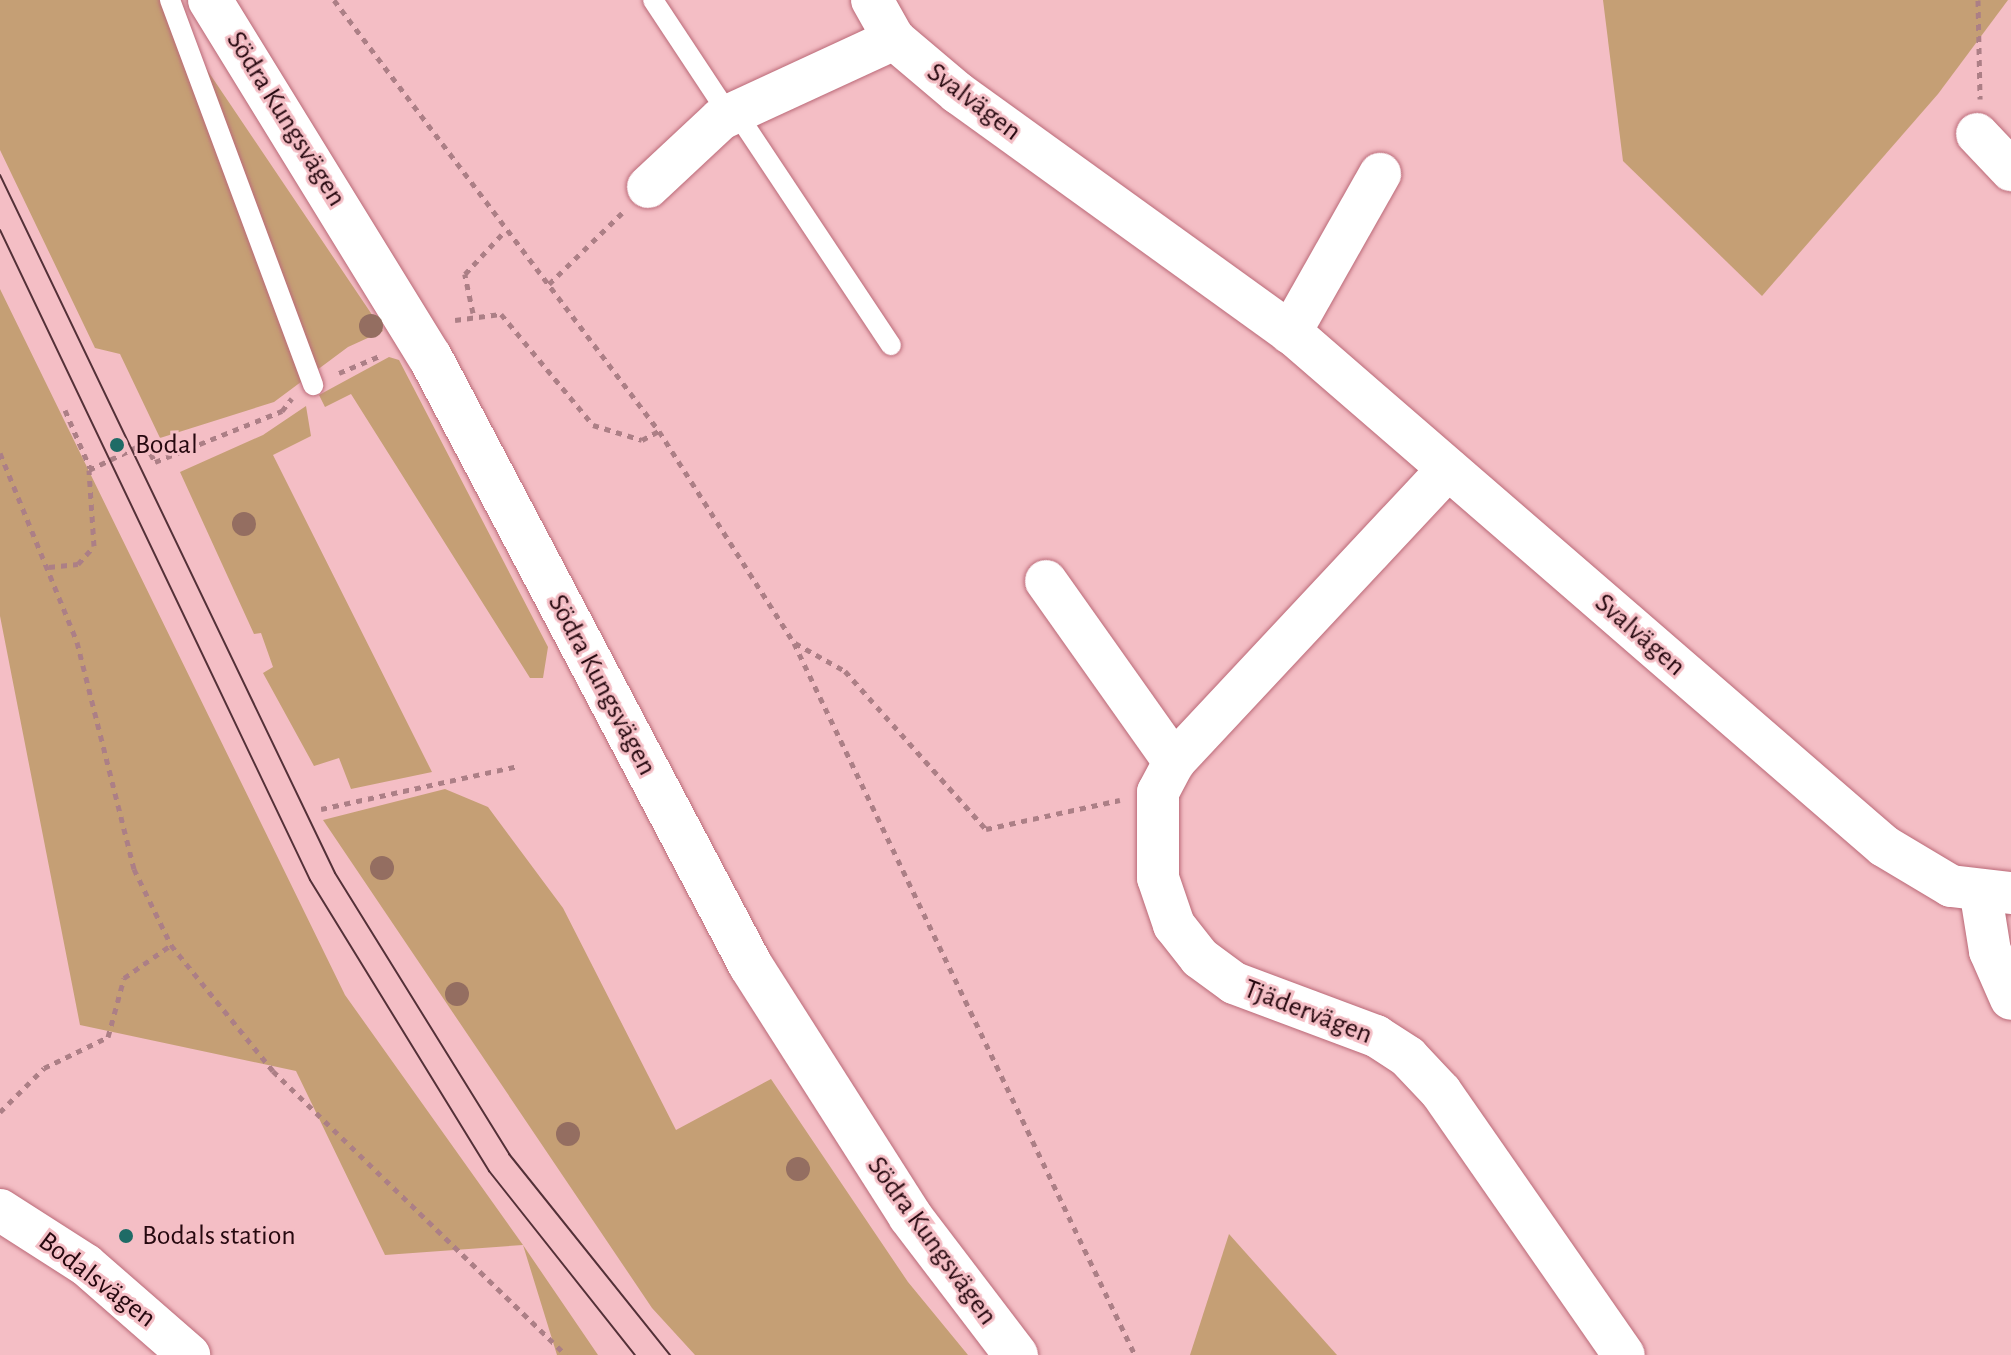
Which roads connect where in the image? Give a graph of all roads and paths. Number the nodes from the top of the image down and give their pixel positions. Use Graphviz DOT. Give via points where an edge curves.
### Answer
graph roads {
  1 [pos="170,0"];
  2 [pos="210,0"];
  3 [pos="334,0"];
  4 [pos="653,0"];
  5 [pos="872,0"];
  6 [pos="1978,0"];
  7 [pos="894,39"];
  8 [pos="732,114"];
  9 [pos="1977,134"];
  10 [pos="2011,170"];
  11 [pos="1380,174"];
  12 [pos="648,187"];
  13 [pos="505,231"];
  14 [pos="549,284"];
  15 [pos="473,313"];
  16 [pos="451,322"];
  17 [pos="1290,333"];
  18 [pos="891,345"];
  19 [pos="386,353"];
  20 [pos="313,385"];
  21 [pos="65,410"];
  22 [pos="659,431"];
  23 [pos="0,453"];
  24 [pos="90,468"];
  25 [pos="1448,469"];
  26 [pos="48,567"];
  27 [pos="1046,581"];
  28 [pos="794,643"];
  29 [pos="519,766"];
  30 [pos="1166,777"];
  31 [pos="321,809"];
  32 [pos="1996,894"];
  33 [pos="171,945"];
  34 [pos="2011,999"];
  35 [pos="0,1112"];
  36 [pos="0,1210"];
  37 [pos="189,1355"];
  38 [pos="566,1355"];
  39 [pos="1016,1355"];
  40 [pos="1135,1355"];
  41 [pos="1624,1355"];
  1 -- 20 [label="lane"];
  2 -- 39 [label="main road, Södra Kungsvägen" via="430,357 751,966 877,1166"];
  3 -- 13 [label="path"];
  4 -- 8 [label="lane"];
  5 -- 7 [label="street"];
  6 -- 9 [label="path" via="1984,61"];
  7 -- 8 [label="street"];
  7 -- 17 [label="street, Svalvägen"];
  8 -- 12 [label="street"];
  8 -- 18 [label="lane"];
  9 -- 10 [label="street"];
  11 -- 17 [label="street"];
  12 -- 14 [label="path"];
  13 -- 14 [label="path"];
  13 -- 15 [label="path" via="465,274"];
  14 -- 22 [label="path"];
  15 -- 16 [label="path"];
  15 -- 22 [label="path" via="501,314 521,330 593,425 642,440"];
  17 -- 25 [label="street, Svalvägen"];
  19 -- 20 [label="path"];
  20 -- 24 [label="path" via="282,411 155,462 145,443"];
  21 -- 24 [label="path"];
  22 -- 28 [label="path"];
  23 -- 26 [label="path"];
  24 -- 26 [label="path" via="94,546 78,564"];
  25 -- 30 [label="street"];
  25 -- 32 [label="street, Svalvägen" via="1884,846"];
  26 -- 33 [label="path" via="77,642 116,818"];
  27 -- 30 [label="street"];
  28 -- 30 [label="path" via="845,671 986,829"];
  28 -- 40 [label="path"];
  29 -- 31 [label="path"];
  30 -- 41 [label="street, Tjädervägen" via="1158,878 1174,925 1200,958 1234,983 1376,1036 1408,1057 1441,1092"];
  32 -- 34 [label="street" via="1990,951"];
  33 -- 35 [label="path" via="124,978 108,1037 44,1068"];
  33 -- 38 [label="path" via="273,1071"];
  36 -- 37 [label="street, Bodalsvägen" via="86,1265"];
}
